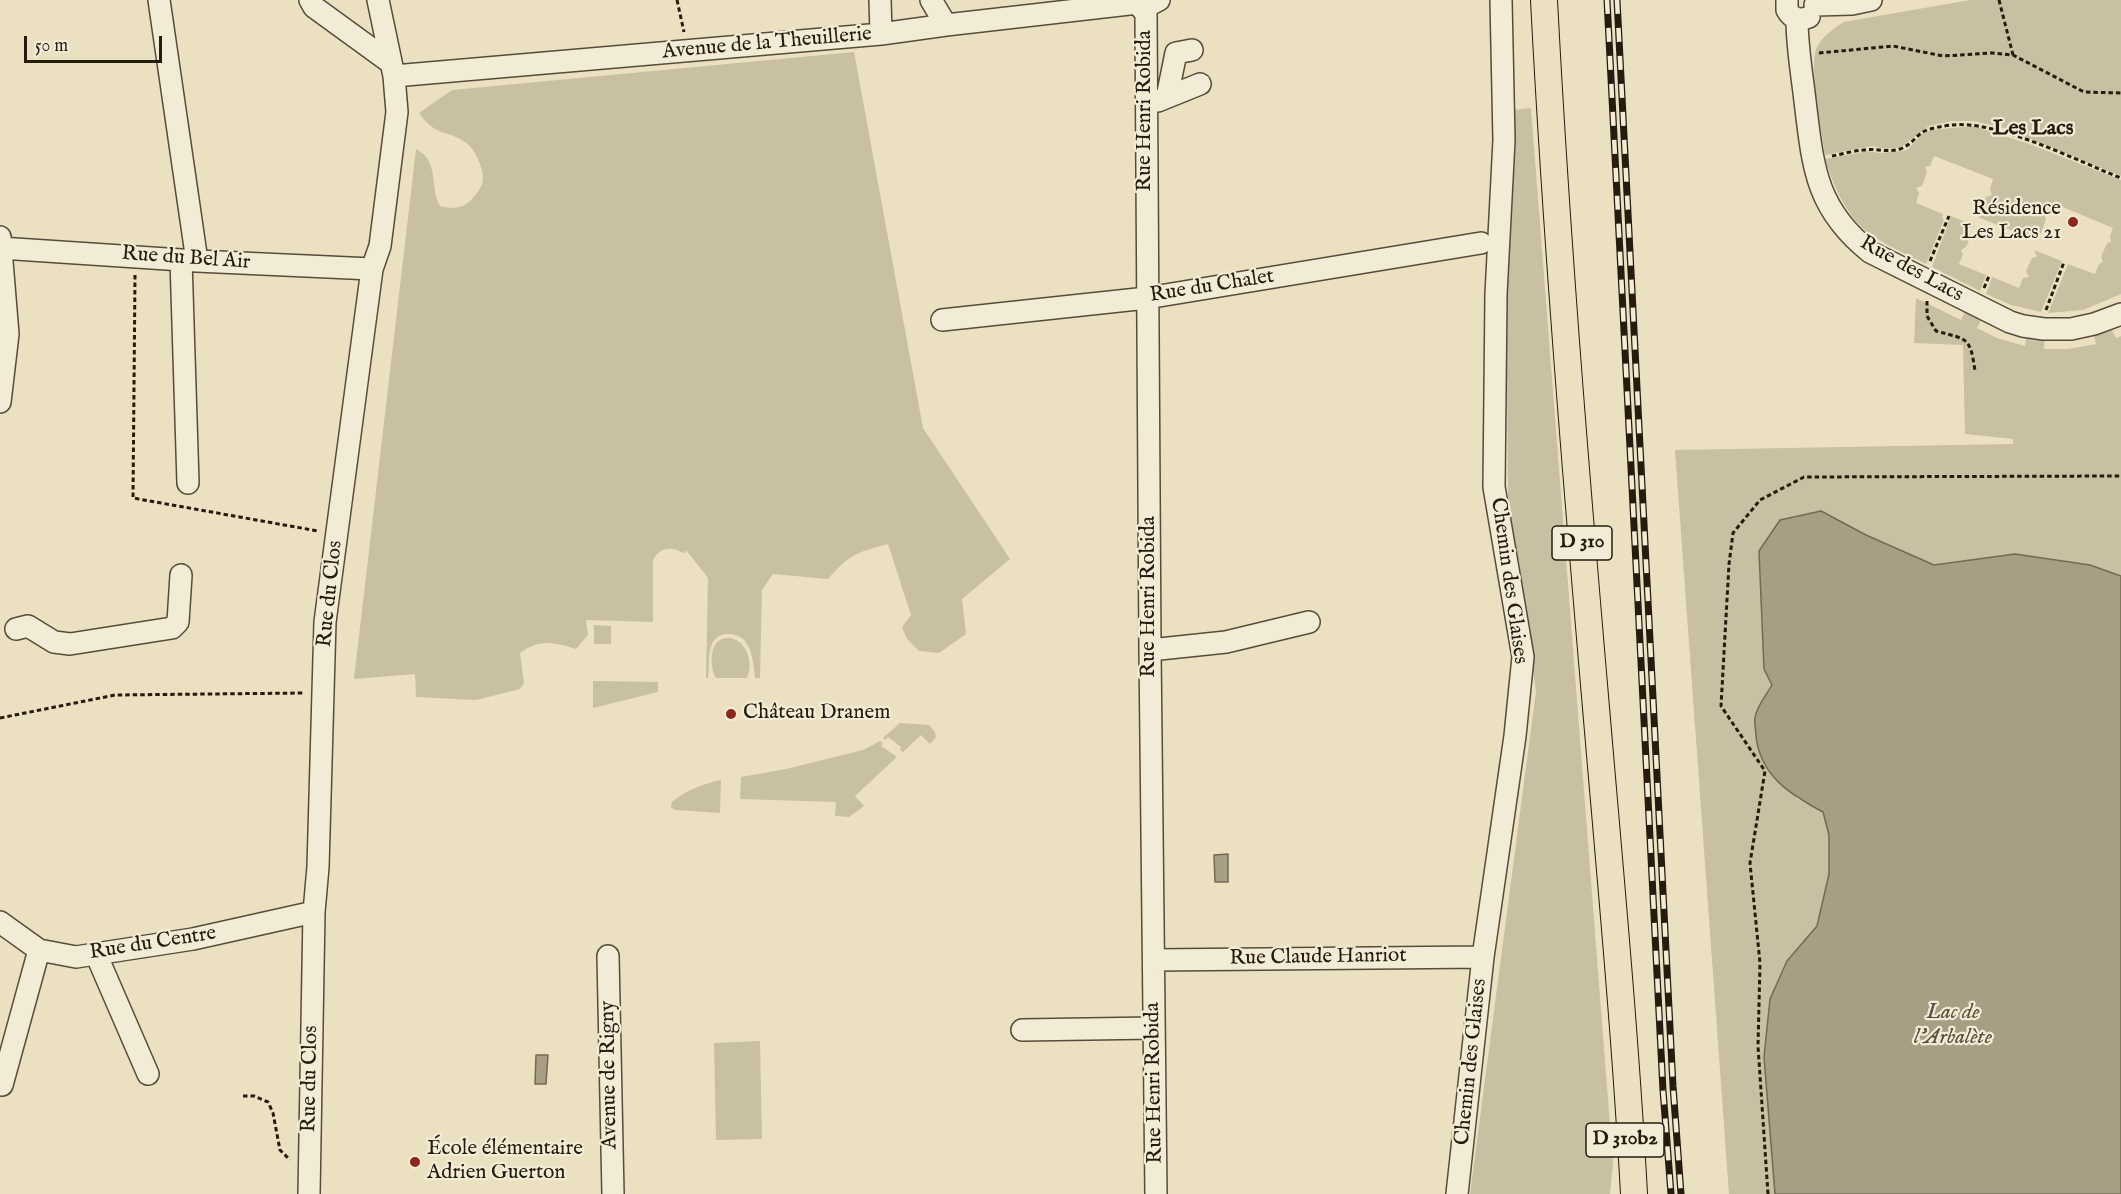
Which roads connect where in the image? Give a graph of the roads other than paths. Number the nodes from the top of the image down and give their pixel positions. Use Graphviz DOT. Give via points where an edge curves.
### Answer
graph roads {
  1 [pos="159,0"];
  2 [pos="310,0"];
  3 [pos="378,0"];
  4 [pos="880,0"];
  5 [pos="931,0"];
  6 [pos="1501,0"];
  7 [pos="1544,0"];
  8 [pos="1787,0"];
  9 [pos="1871,0"];
  10 [pos="1814,3"];
  11 [pos="1146,4"];
  12 [pos="1797,19"];
  13 [pos="946,25"];
  14 [pos="881,34"];
  15 [pos="1192,50"];
  16 [pos="393,70"];
  17 [pos="1200,84"];
  18 [pos="1167,97"];
  19 [pos="1146,105"];
  20 [pos="0,237"];
  21 [pos="1481,243"];
  22 [pos="0,248"];
  23 [pos="189,260"];
  24 [pos="372,269"];
  25 [pos="1147,298"];
  26 [pos="2121,314"];
  27 [pos="942,320"];
  28 [pos="0,402"];
  29 [pos="188,483"];
  30 [pos="181,575"];
  31 [pos="1309,622"];
  32 [pos="9,630"];
  33 [pos="1150,651"];
  34 [pos="314,912"];
  35 [pos="0,921"];
  36 [pos="39,950"];
  37 [pos="96,954"];
  38 [pos="608,956"];
  39 [pos="1483,957"];
  40 [pos="1154,960"];
  41 [pos="1154,1028"];
  42 [pos="1022,1030"];
  43 [pos="148,1074"];
  44 [pos="2,1085"];
  45 [pos="1628,1086"];
  46 [pos="309,1194"];
  47 [pos="613,1194"];
  48 [pos="1156,1194"];
  49 [pos="1457,1194"];
  50 [pos="1623,1194"];
  51 [pos="1634,1194"];
  1 -- 23 [label="street" via="197,254"];
  2 -- 16 [label="street"];
  3 -- 16 [label="street, Rue du Clos"];
  4 -- 14 [label="street"];
  5 -- 13 [label="street"];
  6 -- 39 [label="street, Chemin des Glaises" via="1504,140 1496,294 1494,487 1523,657"];
  7 -- 45 [label="main road, D 310" via="1581,541"];
  8 -- 12 [label="street, Rue des Lacs" via="1789,14"];
  9 -- 10 [label="street"];
  10 -- 12 [label="street" via="1809,17"];
  11 -- 13 [label="street, Avenue de la Theuillerie"];
  11 -- 19 [label="street, Rue Henri Robida"];
  12 -- 26 [label="street, Rue des Lacs" via="1812,160 1824,198 1853,238 1870,252 2010,322 2057,329 2083,327"];
  13 -- 14 [label="street, Avenue de la Theuillerie"];
  14 -- 16 [label="street, Avenue de la Theuillerie"];
  15 -- 18 [label="street" via="1176,52"];
  16 -- 24 [label="street, Rue du Clos" via="397,112 380,246"];
  17 -- 18 [label="street"];
  18 -- 19 [label="street"];
  19 -- 25 [label="street, Rue Henri Robida"];
  20 -- 22 [label="street"];
  21 -- 25 [label="street, Rue du Chalet"];
  22 -- 23 [label="street, Rue du Bel Air"];
  22 -- 28 [label="street" via="8,334"];
  23 -- 24 [label="street, Rue du Bel Air"];
  23 -- 29 [label="street"];
  24 -- 34 [label="street, Rue du Clos" via="326,622"];
  25 -- 27 [label="street, Rue du Chalet"];
  25 -- 33 [label="street, Rue Henri Robida"];
  30 -- 32 [label="street" via="178,622 172,628 70,644 54,642 28,626"];
  31 -- 33 [label="street" via="1226,642"];
  33 -- 40 [label="street, Rue Henri Robida"];
  34 -- 37 [label="street, Rue du Centre" via="193,939"];
  34 -- 46 [label="street, Rue du Clos"];
  35 -- 36 [label="street, Rue du Centre"];
  36 -- 37 [label="street, Rue du Centre" via="76,957"];
  36 -- 44 [label="street"];
  37 -- 43 [label="street"];
  38 -- 47 [label="street, Avenue de Rigny"];
  39 -- 40 [label="street, Rue Claude Hanriot"];
  39 -- 49 [label="street, Chemin des Glaises"];
  40 -- 41 [label="street, Rue Henri Robida"];
  41 -- 42 [label="street"];
  41 -- 48 [label="street, Rue Henri Robida"];
  45 -- 50 [label="main road, D 310b2"];
  45 -- 51 [label="main road, D 310"];
}
